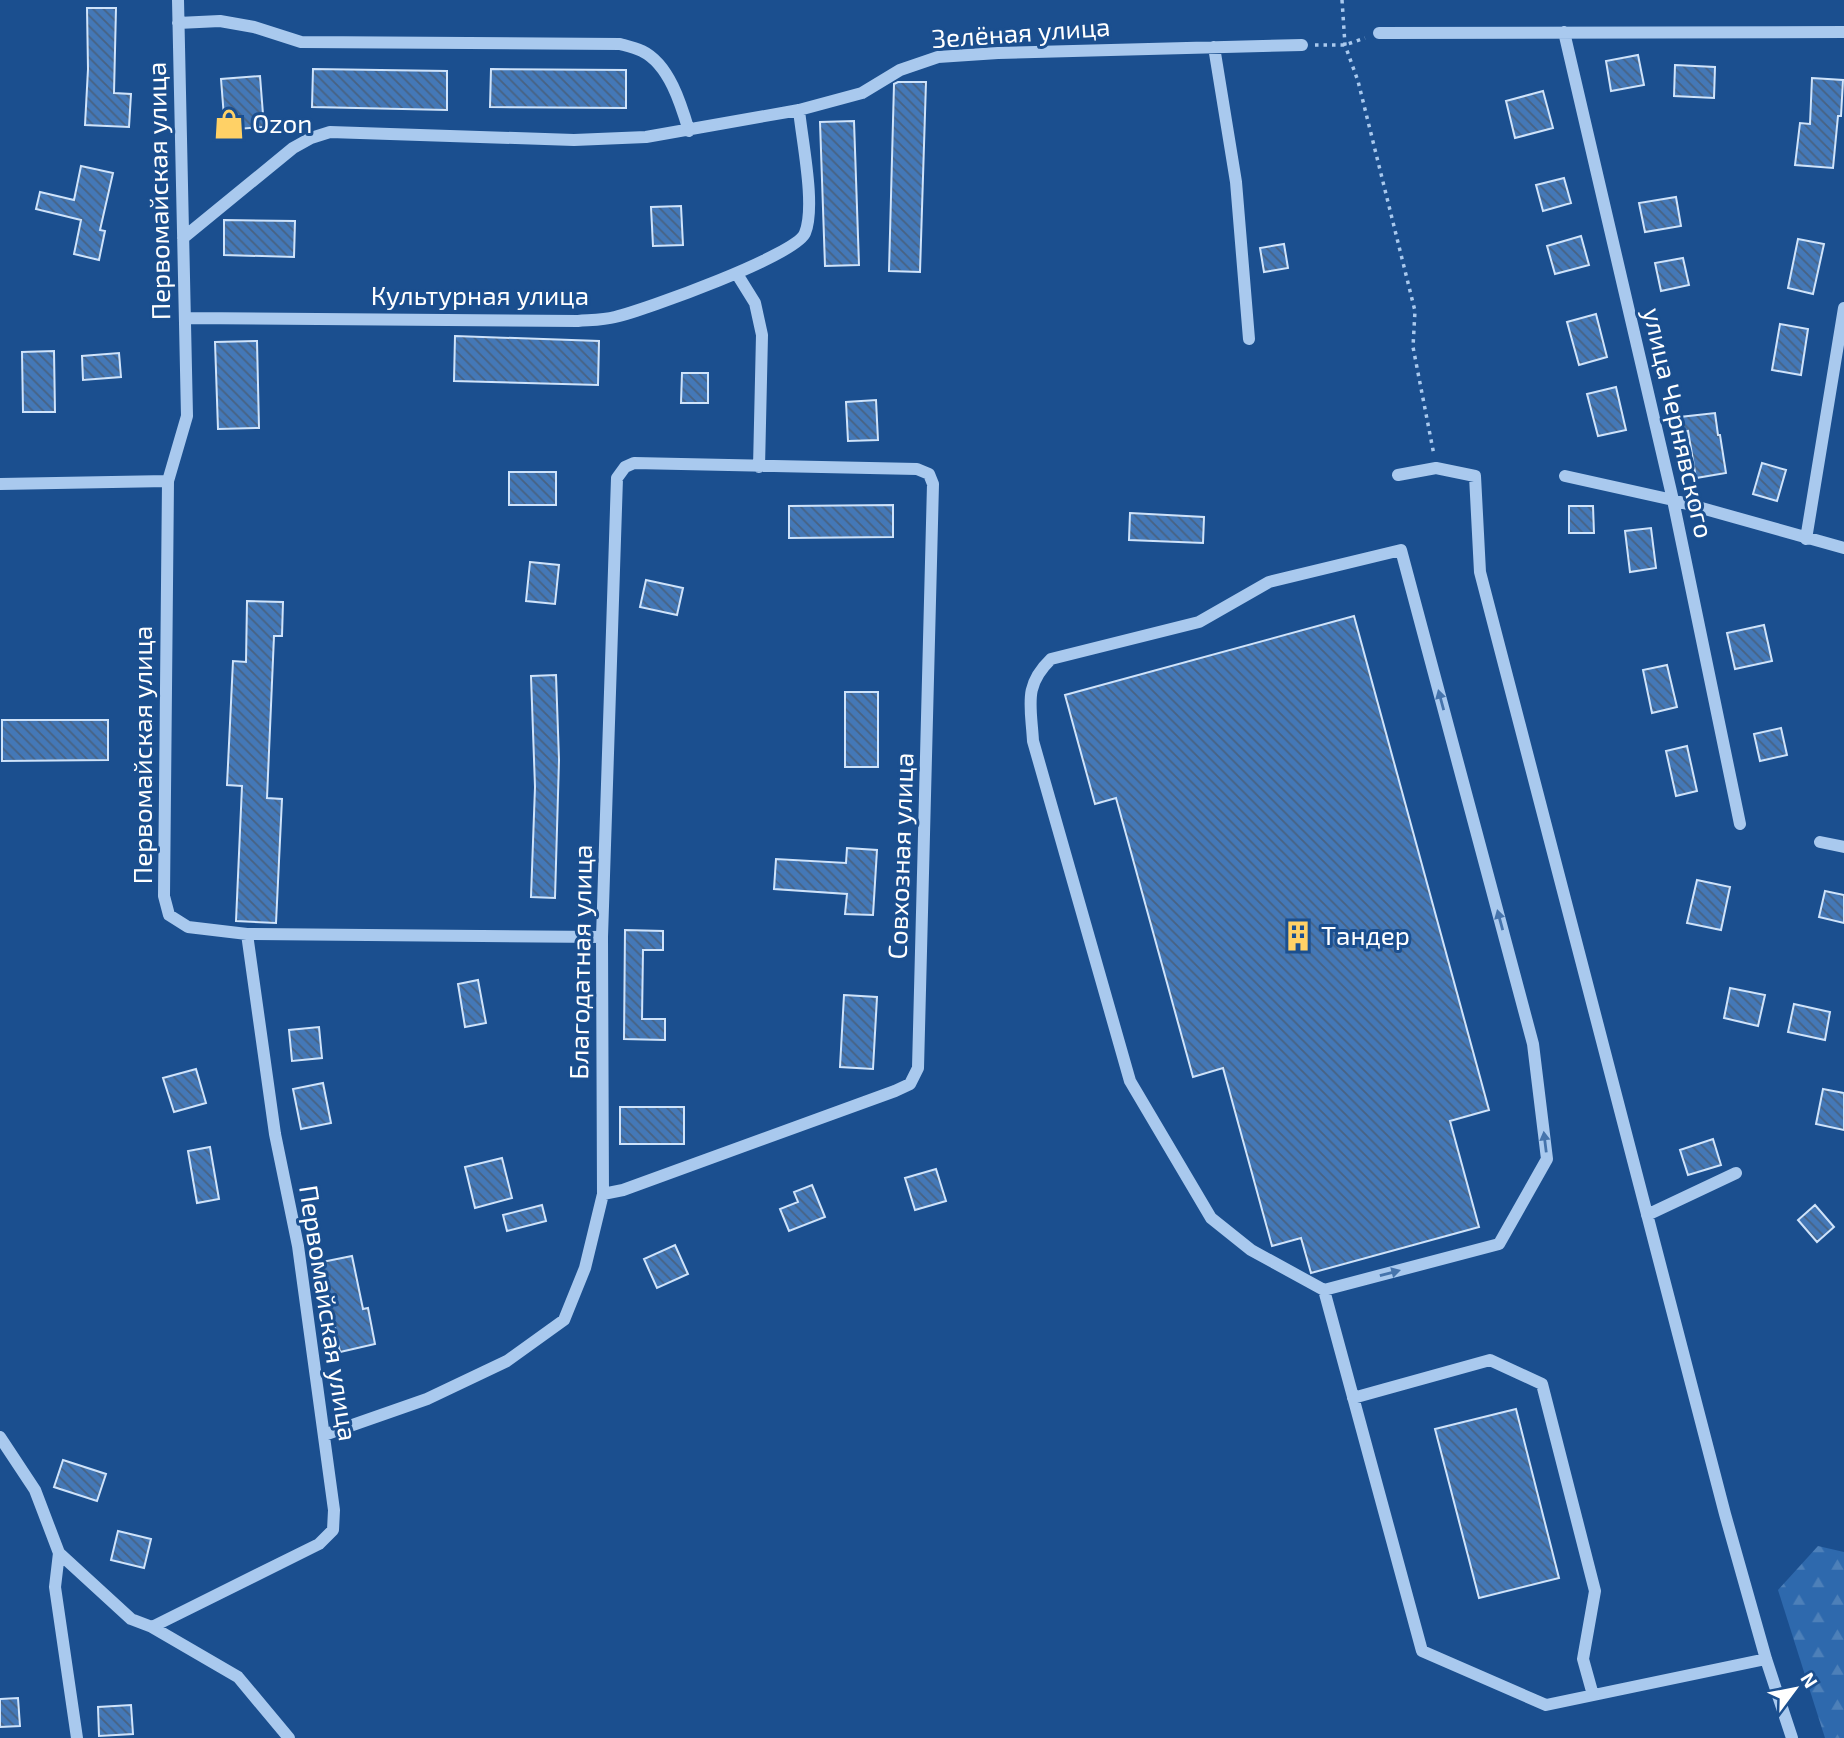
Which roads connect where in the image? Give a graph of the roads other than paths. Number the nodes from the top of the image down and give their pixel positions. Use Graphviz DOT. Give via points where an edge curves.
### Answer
graph roads {
  1 [pos="178,0"];
  2 [pos="178,23"];
  3 [pos="1844,32"];
  4 [pos="1379,33"];
  5 [pos="1564,33"];
  6 [pos="1302,45"];
  7 [pos="1214,47"];
  8 [pos="799,110"];
  9 [pos="689,131"];
  10 [pos="183,238"];
  11 [pos="737,274"];
  12 [pos="1844,308"];
  13 [pos="185,318"];
  14 [pos="1248,340"];
  15 [pos="759,467"];
  16 [pos="1398,475"];
  17 [pos="1565,476"];
  18 [pos="168,481"];
  19 [pos="0,484"];
  20 [pos="1673,500"];
  21 [pos="1806,538"];
  22 [pos="1844,548"];
  23 [pos="1740,824"];
  24 [pos="1820,842"];
  25 [pos="1844,847"];
  26 [pos="247,934"];
  27 [pos="602,937"];
  28 [pos="1736,1173"];
  29 [pos="603,1194"];
  30 [pos="1647,1215"];
  31 [pos="1324,1290"];
  32 [pos="1353,1398"];
  33 [pos="324,1436"];
  34 [pos="0,1437"];
  35 [pos="59,1553"];
  36 [pos="152,1627"];
  37 [pos="1766,1659"];
  38 [pos="1593,1695"];
  39 [pos="77,1738"];
  40 [pos="289,1738"];
  41 [pos="1792,1738"];
  1 -- 2 [label="street, Первомайская улица"];
  2 -- 9 [label="street" via="220,21 301,42 620,44 644,51 664,71 679,97"];
  2 -- 10 [label="street, Первомайская улица"];
  3 -- 5 [label="street"];
  4 -- 5 [label="street"];
  5 -- 20 [label="street, улица Чернявского"];
  6 -- 7 [label="street, Зелёная улица"];
  7 -- 8 [label="street, Зелёная улица" via="938,57 900,70 862,93"];
  7 -- 14 [label="street" via="1236,182"];
  8 -- 9 [label="street, Зелёная улица"];
  8 -- 11 [label="street, Культурная улица" via="810,216 804,236 789,249"];
  9 -- 10 [label="street, Зелёная улица" via="574,140 330,132 293,148"];
  10 -- 13 [label="street, Первомайская улица"];
  11 -- 13 [label="street, Культурная улица" via="615,317 578,321"];
  11 -- 15 [label="street" via="755,303 762,335"];
  12 -- 21 [label="street"];
  13 -- 18 [label="street, Первомайская улица" via="187,416"];
  15 -- 27 [label="street, Благодатная улица" via="634,463 617,478"];
  15 -- 29 [label="street, Совхозная улица" via="917,469 929,474 933,484 918,1068 909,1084 895,1091"];
  16 -- 30 [label="street" via="1436,468 1475,476 1480,572"];
  17 -- 20 [label="street"];
  18 -- 19 [label="street"];
  18 -- 26 [label="street, Первомайская улица" via="164,896 169,915 188,927"];
  20 -- 21 [label="street"];
  20 -- 23 [label="street, улица Чернявского"];
  21 -- 22 [label="street"];
  24 -- 25 [label="street"];
  26 -- 27 [label="street"];
  26 -- 33 [label="street, Первомайская улица"];
  27 -- 29 [label="street, Благодатная улица"];
  28 -- 30 [label="street"];
  29 -- 33 [label="street, Благодатная улица" via="585,1268 564,1320 507,1361 427,1399"];
  30 -- 37 [label="street"];
  31 -- 31 [label="street, one-way" via="1499,1244 1547,1159 1533,1044 1401,550 1269,582 1199,622 1051,659 1037,673 1030,694 1033,741 1130,1081 1211,1218 1251,1250"];
  31 -- 32 [label="street"];
  32 -- 38 [label="street" via="1422,1651 1546,1705"];
  32 -- 38 [label="street" via="1490,1360 1542,1384 1595,1591 1583,1659"];
  33 -- 36 [label="street, Первомайская улица" via="333,1530 319,1544"];
  34 -- 35 [label="street" via="35,1490"];
  35 -- 36 [label="street" via="131,1619"];
  35 -- 39 [label="street" via="55,1587"];
  36 -- 40 [label="street" via="238,1677"];
  37 -- 38 [label="street"];
  37 -- 41 [label="street"];
}
